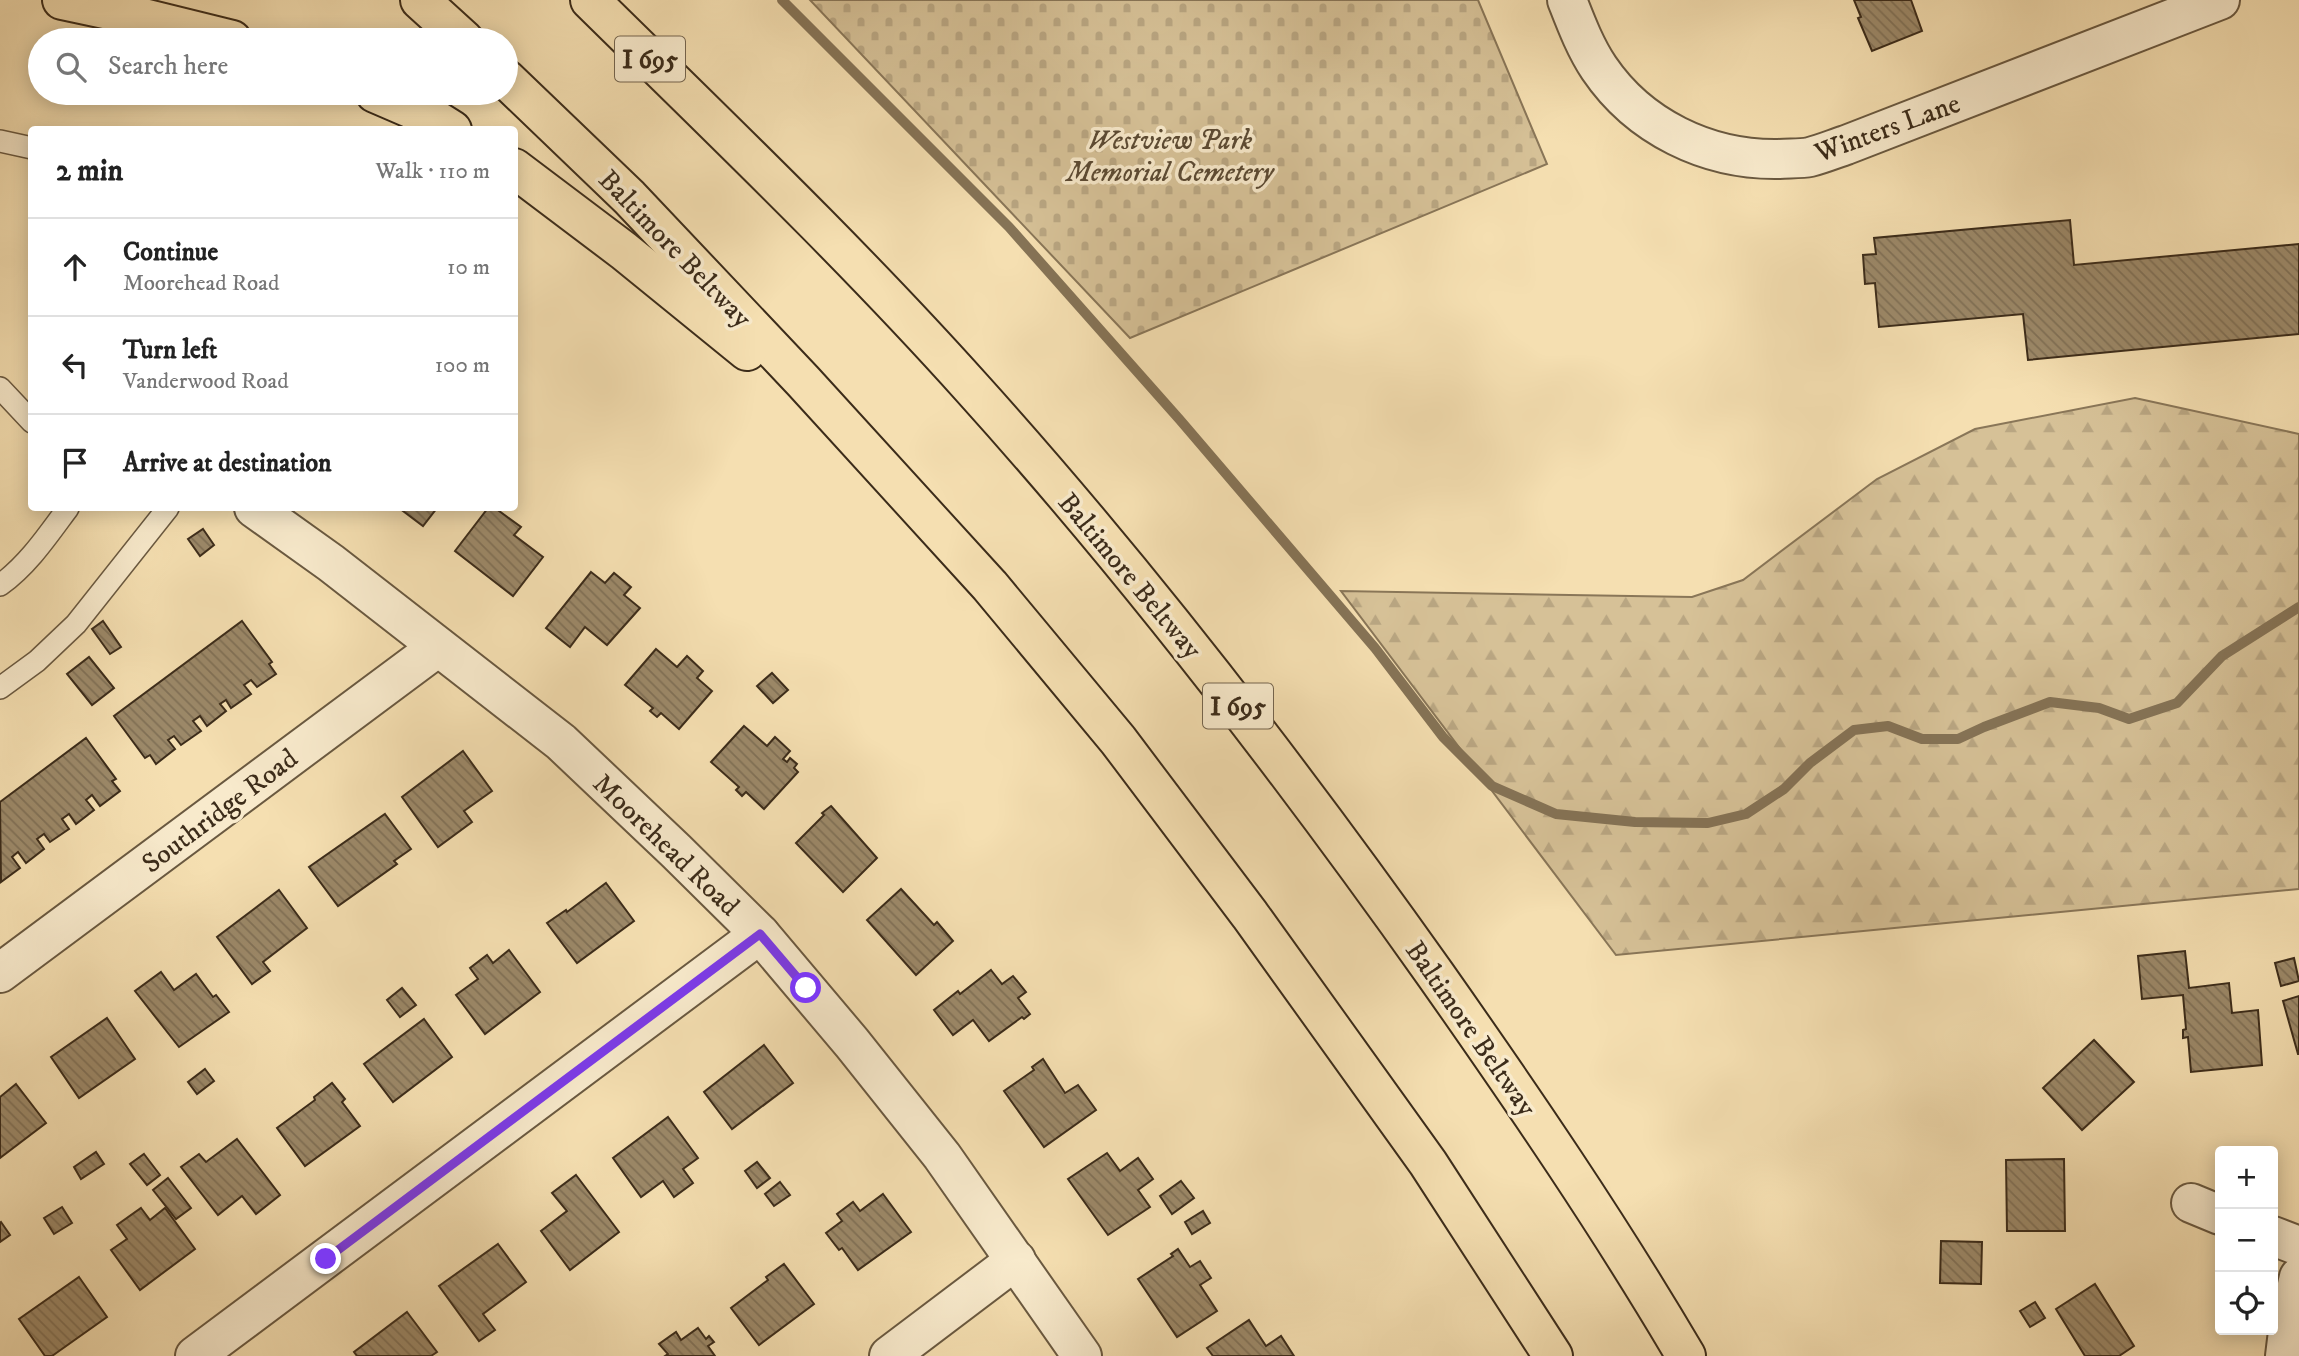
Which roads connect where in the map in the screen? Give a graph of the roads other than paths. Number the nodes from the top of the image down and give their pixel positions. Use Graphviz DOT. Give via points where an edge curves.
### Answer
graph roads {
  1 [pos="62,0"];
  2 [pos="420,0"];
  3 [pos="590,0"];
  4 [pos="613,0"];
  5 [pos="1567,0"];
  6 [pos="2220,0"];
  7 [pos="184,28"];
  8 [pos="451,28"];
  9 [pos="518,91"];
  10 [pos="403,105"];
  11 [pos="710,118"];
  12 [pos="446,126"];
  13 [pos="0,141"];
  14 [pos="28,147"];
  15 [pos="518,172"];
  16 [pos="0,388"];
  17 [pos="28,418"];
  18 [pos="858,441"];
  19 [pos="66,511"];
  20 [pos="166,511"];
  21 [pos="258,511"];
  22 [pos="0,585"];
  23 [pos="438,647"];
  24 [pos="0,688"];
  25 [pos="760,934"];
  26 [pos="0,973"];
  27 [pos="2278,1238"];
  28 [pos="2299,1246"];
  29 [pos="1016,1260"];
  30 [pos="2299,1277"];
  31 [pos="195,1356"];
  32 [pos="889,1356"];
  33 [pos="1082,1356"];
  34 [pos="1553,1356"];
  35 [pos="1686,1356"];
  36 [pos="2285,1356"];
  1 -- 7 [label="highway"];
  2 -- 8 [label="highway"];
  3 -- 11 [label="highway, Baltimore Beltway / I 695"];
  4 -- 11 [label="highway"];
  5 -- 6 [label="street, Winters Lane" via="1598,67 1621,97 1651,122 1683,139 1755,159 1808,158"];
  9 -- 18 [label="highway, Baltimore Beltway" via="629,197"];
  10 -- 12 [label="highway"];
  11 -- 35 [label="highway, Baltimore Beltway / I 695" via="974,389 1206,664 1338,837 1522,1098"];
  13 -- 14 [label="lane"];
  15 -- 18 [label="highway" via="624,251"];
  16 -- 17 [label="lane"];
  18 -- 34 [label="highway, Baltimore Beltway" via="990,586 1118,740 1428,1163"];
  19 -- 22 [label="lane" via="47,538"];
  20 -- 24 [label="lane" via="76,624"];
  21 -- 23 [label="street, Moorehead Road"];
  23 -- 25 [label="street, Moorehead Road" via="561,742"];
  23 -- 26 [label="street, Southridge Road"];
  25 -- 29 [label="street, Moorehead Road" via="942,1156"];
  25 -- 31 [label="street"];
  27 -- 28 [label="street"];
  29 -- 32 [label="street"];
  29 -- 33 [label="street, Moorehead Road"];
  30 -- 36 [label="street"];
}
